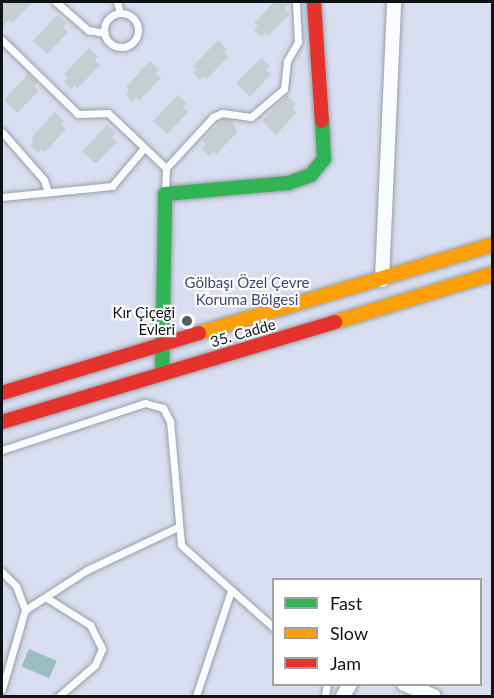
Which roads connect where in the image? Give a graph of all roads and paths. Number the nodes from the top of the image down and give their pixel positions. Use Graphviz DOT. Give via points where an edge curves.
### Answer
graph roads {
  1 [pos="56,2"];
  2 [pos="117,2"];
  3 [pos="296,2"];
  4 [pos="314,2"];
  5 [pos="394,2"];
  6 [pos="120,13"];
  7 [pos="105,33"];
  8 [pos="2,40"];
  9 [pos="2,132"];
  10 [pos="144,148"];
  11 [pos="166,168"];
  12 [pos="48,192"];
  13 [pos="165,194"];
  14 [pos="2,196"];
  15 [pos="492,245"];
  16 [pos="492,274"];
  17 [pos="382,280"];
  18 [pos="161,344"];
  19 [pos="162,374"];
  20 [pos="2,393"];
  21 [pos="2,422"];
  22 [pos="2,450"];
  23 [pos="178,527"];
  24 [pos="2,572"];
  25 [pos="231,591"];
  26 [pos="47,598"];
  27 [pos="25,610"];
  28 [pos="272,627"];
  29 [pos="409,686"];
  30 [pos="2,689"];
  31 [pos="59,696"];
  32 [pos="196,696"];
  33 [pos="434,696"];
  1 -- 7 [label="lane" via="88,30"];
  2 -- 6 [label="lane"];
  3 -- 11 [label="lane" via="298,42 287,61 284,89 251,117 222,113 213,117"];
  4 -- 13 [label="street" via="324,159 318,168 289,183"];
  5 -- 17 [label="street"];
  6 -- 7 [label="lane" via="108,19"];
  6 -- 7 [label="lane" via="133,17 137,37 120,46"];
  8 -- 10 [label="lane" via="78,114 108,113"];
  9 -- 12 [label="lane" via="44,180"];
  10 -- 11 [label="lane"];
  10 -- 12 [label="lane" via="116,184"];
  11 -- 13 [label="lane"];
  12 -- 14 [label="lane"];
  13 -- 18 [label="street"];
  15 -- 17 [label="street, 35. Cadde"];
  16 -- 19 [label="street, 35. Cadde"];
  17 -- 18 [label="street, 35. Cadde"];
  18 -- 19 [label="street"];
  18 -- 20 [label="street, 35. Cadde"];
  19 -- 21 [label="street, 35. Cadde"];
  22 -- 23 [label="lane" via="146,403 156,404 170,421"];
  23 -- 25 [label="lane" via="181,545"];
  23 -- 26 [label="lane" via="87,570"];
  24 -- 27 [label="lane" via="21,593"];
  25 -- 28 [label="lane"];
  25 -- 32 [label="lane"];
  26 -- 27 [label="lane"];
  26 -- 31 [label="lane" via="90,625 101,640 95,665"];
  27 -- 30 [label="lane"];
  29 -- 33 [label="street"];
}
